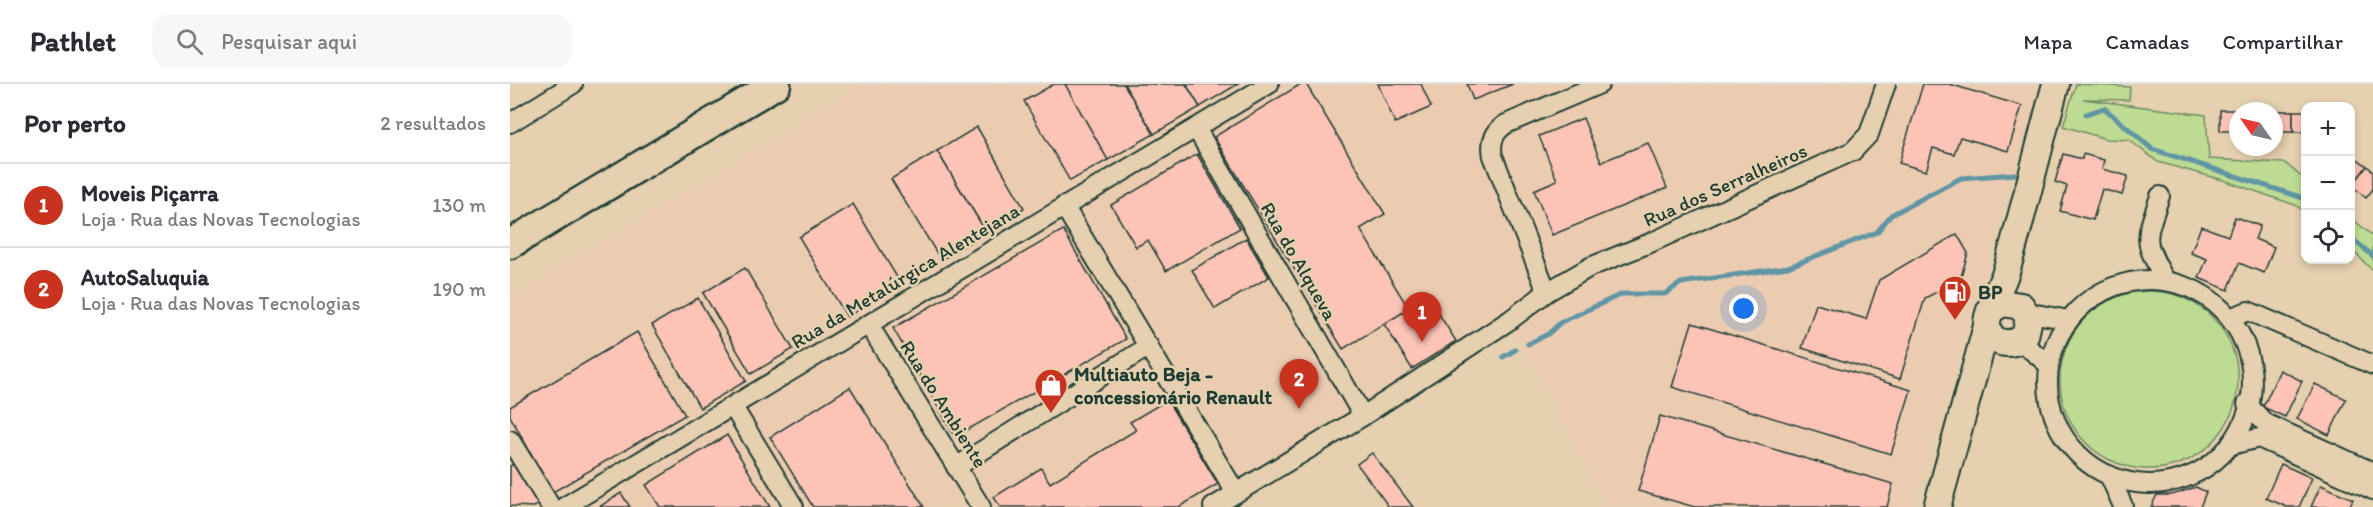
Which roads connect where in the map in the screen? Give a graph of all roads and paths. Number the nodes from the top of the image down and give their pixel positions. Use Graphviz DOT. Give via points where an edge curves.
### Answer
graph roads {
  1 [pos="573,84"];
  2 [pos="776,84"];
  3 [pos="1269,84"];
  4 [pos="1600,84"];
  5 [pos="1886,84"];
  6 [pos="2056,84"];
  7 [pos="510,123"];
  8 [pos="1196,128"];
  9 [pos="2160,196"];
  10 [pos="1064,206"];
  11 [pos="510,244"];
  12 [pos="2006,271"];
  13 [pos="2165,280"];
  14 [pos="1547,292"];
  15 [pos="2024,309"];
  16 [pos="2230,318"];
  17 [pos="2069,320"];
  18 [pos="869,325"];
  19 [pos="2001,330"];
  20 [pos="1149,346"];
  21 [pos="2049,365"];
  22 [pos="2373,365"];
  23 [pos="2247,404"];
  24 [pos="733,407"];
  25 [pos="1363,416"];
  26 [pos="510,440"];
  27 [pos="2231,445"];
  28 [pos="956,466"];
  29 [pos="2373,472"];
  30 [pos="2109,475"];
  31 [pos="2135,483"];
  32 [pos="2373,490"];
  33 [pos="1236,493"];
  34 [pos="2123,506"];
  35 [pos="551,507"];
  36 [pos="564,507"];
  37 [pos="794,507"];
  38 [pos="981,507"];
  39 [pos="1213,507"];
  40 [pos="1937,507"];
  1 -- 7 [label="street"];
  2 -- 11 [label="main road"];
  3 -- 8 [label="street, Rua da Metalúrgica Alentejana"];
  4 -- 14 [label="street" via="1506,124 1492,141 1493,156"];
  5 -- 14 [label="street, Rua dos Serralheiros" via="1869,134 1853,151 1590,267"];
  6 -- 12 [label="main road"];
  8 -- 10 [label="street, Rua da Metalúrgica Alentejana"];
  8 -- 25 [label="street, Rua do Alqueva"];
  9 -- 13 [label="street" via="2147,246"];
  10 -- 18 [label="street, Rua da Metalúrgica Alentejana"];
  10 -- 20 [label="street"];
  12 -- 15 [label="main road"];
  12 -- 19 [label="main road"];
  13 -- 16 [label="street" via="2202,293"];
  13 -- 17 [label="street" via="2138,280 2112,287 2088,300"];
  14 -- 25 [label="street, Rua dos Serralheiros"];
  15 -- 17 [label="street"];
  15 -- 19 [label="main road" via="2030,324"];
  15 -- 19 [label="main road" via="2002,303"];
  16 -- 22 [label="street" via="2248,311"];
  16 -- 23 [label="street" via="2244,342 2251,369"];
  17 -- 21 [label="street" via="2056,341"];
  18 -- 24 [label="street, Rua da Metalúrgica Alentejana"];
  18 -- 28 [label="street, Rua do Ambiente"];
  19 -- 21 [label="street"];
  19 -- 40 [label="main road" via="1978,363"];
  20 -- 28 [label="street"];
  20 -- 33 [label="street"];
  21 -- 30 [label="street" via="2048,392 2067,442 2086,462"];
  23 -- 27 [label="street" via="2245,418"];
  23 -- 29 [label="street" via="2265,423"];
  24 -- 36 [label="street, Rua da Metalúrgica Alentejana"];
  24 -- 37 [label="street"];
  25 -- 33 [label="street, Rua dos Serralheiros"];
  26 -- 35 [label="street"];
  27 -- 31 [label="street" via="2202,470 2181,479"];
  27 -- 32 [label="street" via="2259,438"];
  28 -- 38 [label="street, Rua do Ambiente"];
  30 -- 31 [label="street"];
  30 -- 34 [label="street"];
  31 -- 34 [label="street"];
  33 -- 39 [label="street, Rua dos Serralheiros"];
}
